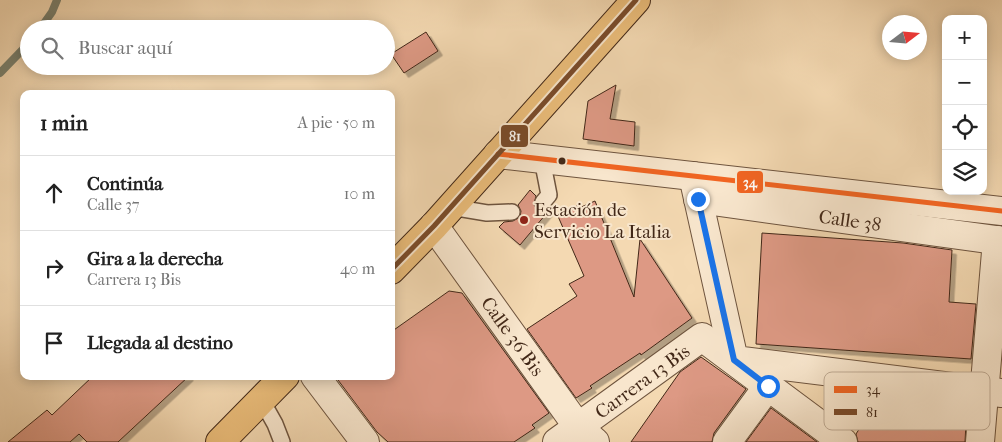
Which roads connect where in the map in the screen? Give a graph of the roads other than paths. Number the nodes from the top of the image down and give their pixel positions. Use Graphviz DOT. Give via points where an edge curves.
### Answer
graph roads {
  1 [pos="636,0"];
  2 [pos="498,154"];
  3 [pos="542,159"];
  4 [pos="696,188"];
  5 [pos="543,202"];
  6 [pos="1002,210"];
  7 [pos="512,212"];
  8 [pos="442,217"];
  9 [pos="1000,240"];
  10 [pos="395,266"];
  11 [pos="734,360"];
  12 [pos="831,372"];
  13 [pos="282,380"];
  14 [pos="318,380"];
  15 [pos="768,386"];
  16 [pos="993,392"];
  17 [pos="261,399"];
  18 [pos="824,428"];
  19 [pos="827,430"];
  20 [pos="577,437"];
  21 [pos="220,442"];
  22 [pos="282,442"];
  23 [pos="365,442"];
  24 [pos="727,442"];
  25 [pos="843,442"];
  1 -- 2 [label="main road"];
  2 -- 3 [label="street"];
  2 -- 8 [label="main road"];
  3 -- 4 [label="street"];
  3 -- 5 [label="lane" via="549,195"];
  4 -- 6 [label="street"];
  4 -- 9 [label="street, Calle 38"];
  4 -- 11 [label="street"];
  7 -- 8 [label="lane"];
  8 -- 10 [label="main road"];
  8 -- 20 [label="street, Calle 36 Bis"];
  9 -- 16 [label="street"];
  11 -- 12 [label="street"];
  11 -- 15 [label="street"];
  11 -- 20 [label="street, Carrera 13 Bis" via="702,337"];
  13 -- 17 [label="main road"];
  14 -- 23 [label="street"];
  15 -- 18 [label="street"];
  15 -- 24 [label="street"];
  17 -- 21 [label="main road"];
  17 -- 22 [label="lane"];
  19 -- 25 [label="street"];
}
